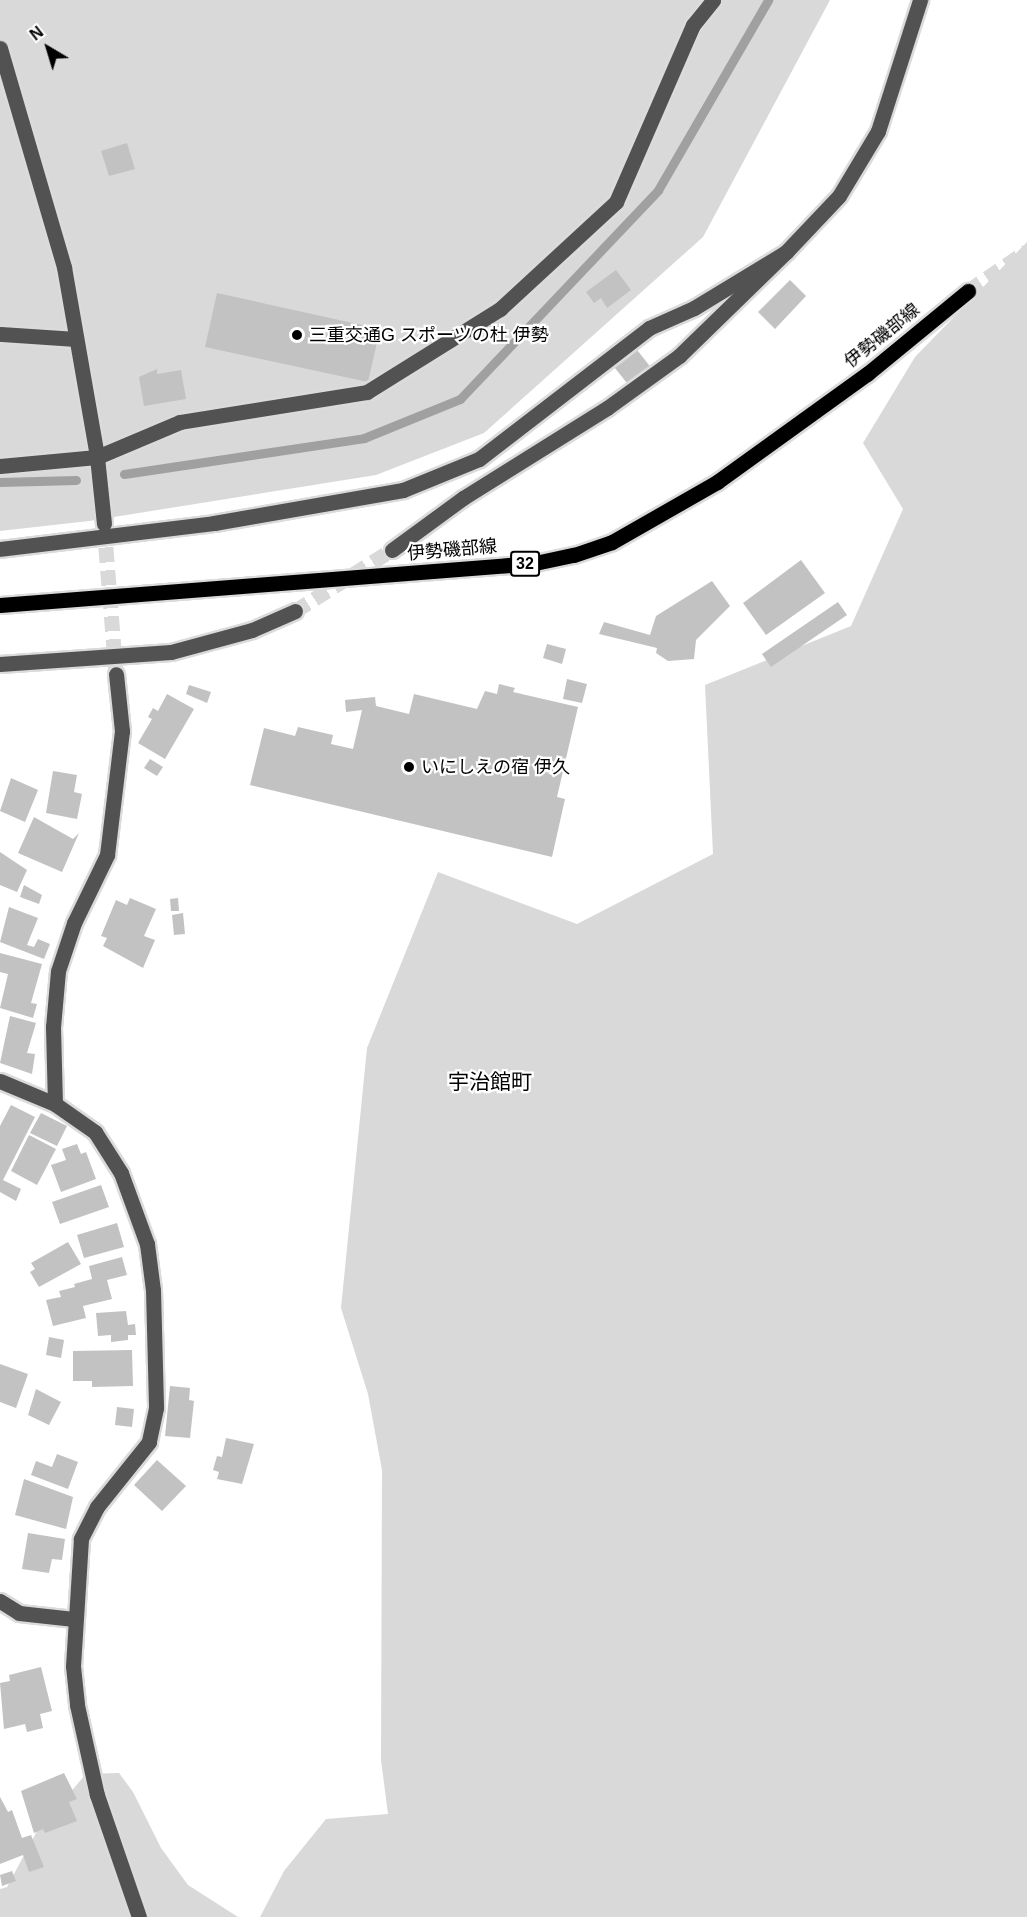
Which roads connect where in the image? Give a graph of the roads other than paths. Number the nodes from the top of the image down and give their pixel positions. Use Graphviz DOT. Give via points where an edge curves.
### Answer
graph roads {
  1 [pos="713,0"];
  2 [pos="920,0"];
  3 [pos="0,48"];
  4 [pos="786,252"];
  5 [pos="968,291"];
  6 [pos="0,334"];
  7 [pos="76,339"];
  8 [pos="97,457"];
  9 [pos="0,466"];
  10 [pos="104,524"];
  11 [pos="0,549"];
  12 [pos="392,549"];
  13 [pos="0,606"];
  14 [pos="295,611"];
  15 [pos="0,664"];
  16 [pos="116,674"];
  17 [pos="0,1082"];
  18 [pos="56,1104"];
  19 [pos="0,1601"];
  20 [pos="74,1619"];
  21 [pos="139,1917"];
  1 -- 8 [label="street" via="693,25 616,202 500,309 367,392 180,422"];
  2 -- 4 [label="street" via="878,131 839,196"];
  3 -- 7 [label="street" via="64,267"];
  4 -- 11 [label="street" via="694,308 649,328 479,459 403,490 214,523"];
  4 -- 12 [label="street" via="679,356"];
  5 -- 13 [label="main road, 伊勢磯部線 / 32" via="857,381 717,482 612,542 573,555 524,564"];
  6 -- 7 [label="street"];
  7 -- 8 [label="street"];
  8 -- 9 [label="street"];
  8 -- 10 [label="street"];
  14 -- 15 [label="street" via="242,633 171,652"];
  16 -- 18 [label="street" via="122,732 107,855 74,923 58,971 53,1027"];
  17 -- 18 [label="street"];
  18 -- 20 [label="street" via="95,1132 121,1173 147,1244 153,1290 156,1407 149,1442 97,1507 81,1539"];
  19 -- 20 [label="street" via="19,1614"];
  20 -- 21 [label="street" via="77,1705 97,1795"];
}
